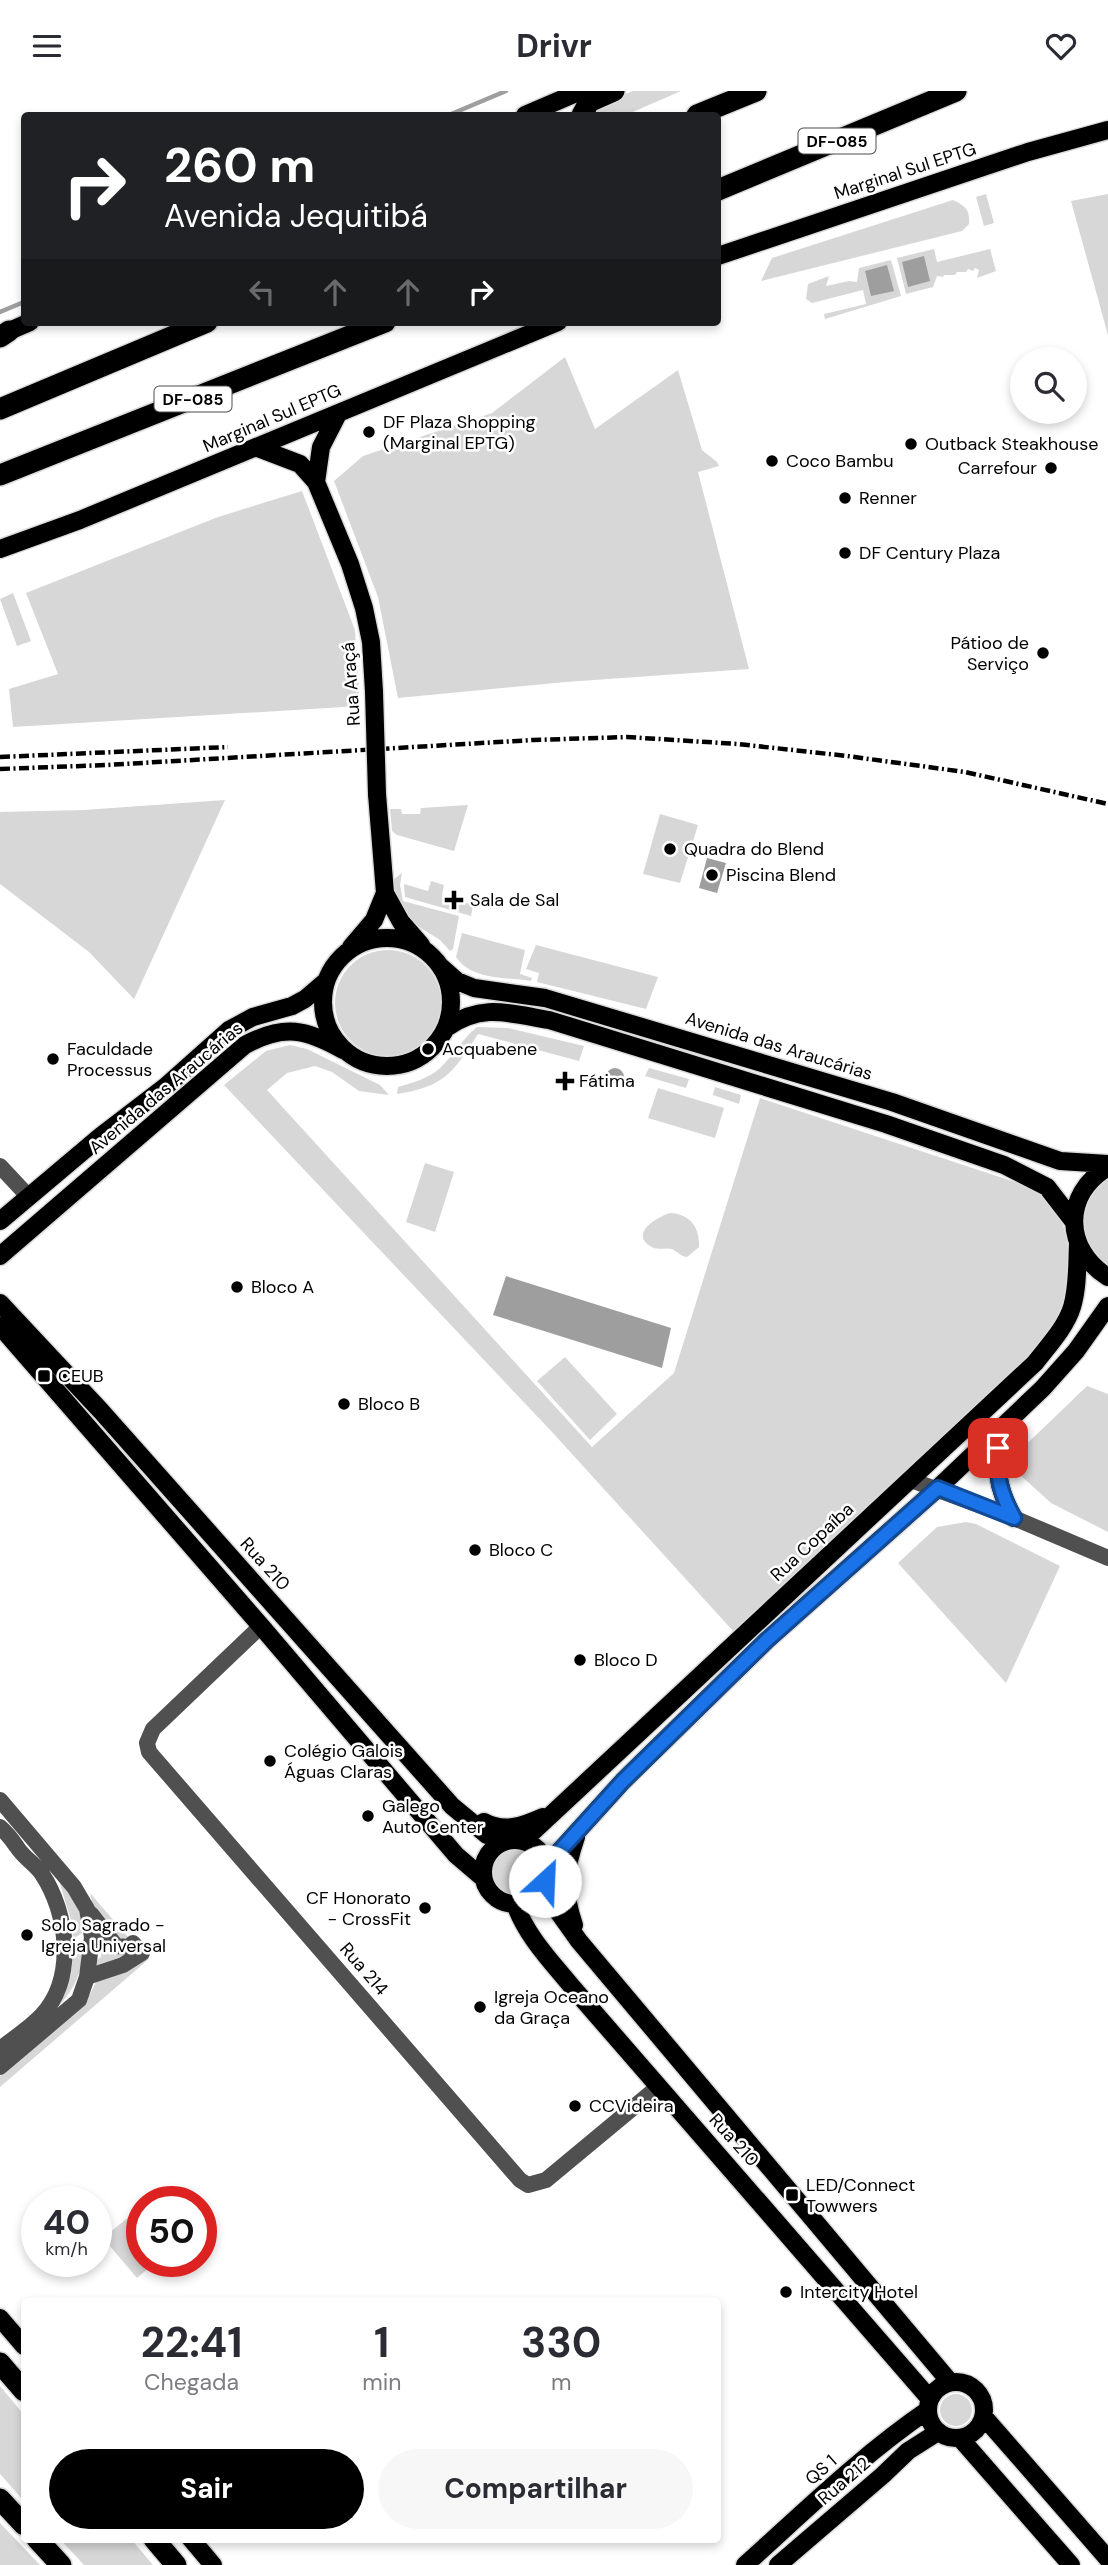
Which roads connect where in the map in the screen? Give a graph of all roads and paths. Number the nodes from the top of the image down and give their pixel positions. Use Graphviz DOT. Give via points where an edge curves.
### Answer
graph roads {
  1 [pos="581,91"];
  2 [pos="614,91"];
  3 [pos="756,91"];
  4 [pos="956,91"];
  5 [pos="532,112"];
  6 [pos="584,112"];
  7 [pos="705,112"];
  8 [pos="1102,133"];
  9 [pos="721,189"];
  10 [pos="721,255"];
  11 [pos="21,326"];
  12 [pos="197,326"];
  13 [pos="375,326"];
  14 [pos="548,326"];
  15 [pos="3,334"];
  16 [pos="0,409"];
  17 [pos="338,414"];
  18 [pos="258,447"];
  19 [pos="0,475"];
  20 [pos="316,482"];
  21 [pos="0,549"];
  22 [pos="385,893"];
  23 [pos="347,951"];
  24 [pos="434,959"];
  25 [pos="326,981"];
  26 [pos="446,1028"];
  27 [pos="207,1050"];
  28 [pos="343,1050"];
  29 [pos="219,1067"];
  30 [pos="167,1086"];
  31 [pos="892,1102"];
  32 [pos="179,1103"];
  33 [pos="886,1124"];
  34 [pos="0,1166"];
  35 [pos="1108,1166"];
  36 [pos="28,1196"];
  37 [pos="0,1221"];
  38 [pos="1074,1222"];
  39 [pos="1078,1244"];
  40 [pos="0,1256"];
  41 [pos="1108,1277"];
  42 [pos="0,1303"];
  43 [pos="1108,1305"];
  44 [pos="0,1326"];
  45 [pos="1000,1430"];
  46 [pos="911,1480"];
  47 [pos="938,1488"];
  48 [pos="1014,1518"];
  49 [pos="1108,1558"];
  50 [pos="261,1626"];
  51 [pos="0,1800"];
  52 [pos="452,1806"];
  53 [pos="550,1814"];
  54 [pos="0,1827"];
  55 [pos="577,1831"];
  56 [pos="0,1840"];
  57 [pos="514,1841"];
  58 [pos="17,1847"];
  59 [pos="546,1866"];
  60 [pos="483,1878"];
  61 [pos="542,1889"];
  62 [pos="515,1904"];
  63 [pos="87,1909"];
  64 [pos="579,1941"];
  65 [pos="87,1977"];
  66 [pos="0,2049"];
  67 [pos="0,2067"];
  68 [pos="658,2087"];
  69 [pos="0,2318"];
  70 [pos="21,2342"];
  71 [pos="0,2363"];
  72 [pos="950,2382"];
  73 [pos="21,2388"];
  74 [pos="929,2405"];
  75 [pos="984,2417"];
  76 [pos="939,2432"];
  77 [pos="960,2438"];
  78 [pos="0,2499"];
  79 [pos="21,2522"];
  80 [pos="41,2543"];
  81 [pos="194,2543"];
  82 [pos="1108,2559"];
  83 [pos="61,2565"];
  84 [pos="213,2565"];
  85 [pos="745,2565"];
  86 [pos="778,2565"];
  87 [pos="1071,2565"];
  1 -- 5 [label="main road"];
  2 -- 6 [label="highway" via="589,102"];
  3 -- 7 [label="highway"];
  4 -- 9 [label="highway, DF-085"];
  8 -- 10 [label="main road, Marginal Sul EPTG" via="1028,152"];
  11 -- 15 [label="main road"];
  12 -- 16 [label="highway"];
  13 -- 19 [label="highway, DF-085"];
  14 -- 17 [label="main road, Marginal Sul EPTG"];
  17 -- 18 [label="main road, Marginal Sul EPTG"];
  17 -- 20 [label="main road" via="321,447"];
  18 -- 20 [label="main road, Rua Araçá" via="300,464"];
  18 -- 21 [label="main road, Marginal Sul EPTG"];
  20 -- 22 [label="main road, Rua Araçá, bridge" via="350,564 371,642"];
  22 -- 23 [label="main road, Rua Araçá" via="374,920"];
  22 -- 24 [label="main road, Rua Araçá" via="401,922"];
  23 -- 24 [label="main road" via="366,941 388,938 410,942"];
  23 -- 25 [label="main road"];
  24 -- 26 [label="main road" via="449,986"];
  24 -- 31 [label="main road, Avenida das Araucárias" via="457,981 474,988 545,998"];
  25 -- 27 [label="main road, Avenida das Araucárias" via="292,1006 253,1017 229,1030"];
  25 -- 28 [label="main road" via="324,1018"];
  26 -- 28 [label="main road" via="426,1053 397,1066 359,1061"];
  26 -- 33 [label="main road" via="477,1012 494,1010 549,1020"];
  27 -- 29 [label="main road" via="209,1061"];
  27 -- 30 [label="main road, Avenida das Araucárias"];
  28 -- 29 [label="main road, Avenida das Araucárias" via="320,1037 281,1030 245,1045"];
  29 -- 32 [label="main road, Avenida das Araucárias"];
  30 -- 32 [label="main road" via="177,1091"];
  30 -- 36 [label="main road, Avenida das Araucárias"];
  31 -- 33 [label="main road"];
  31 -- 35 [label="main road, Avenida das Araucárias" via="1060,1161"];
  32 -- 40 [label="main road, Avenida das Araucárias"];
  33 -- 38 [label="main road" via="1031,1176 1048,1187"];
  34 -- 36 [label="street"];
  35 -- 38 [label="main road" via="1085,1187"];
  36 -- 37 [label="main road, Avenida das Araucárias"];
  38 -- 39 [label="main road"];
  39 -- 41 [label="main road" via="1096,1270"];
  39 -- 46 [label="main road, Rua Copaíba" via="1072,1308 1056,1336 1035,1363"];
  42 -- 52 [label="main road, Rua 210"];
  43 -- 45 [label="main road" via="1076,1351"];
  44 -- 50 [label="main road"];
  45 -- 47 [label="main road"];
  45 -- 48 [label="main road" via="998,1482"];
  46 -- 47 [label="street"];
  46 -- 53 [label="main road, Rua Copaíba"];
  47 -- 48 [label="street"];
  47 -- 55 [label="main road" via="767,1640"];
  48 -- 49 [label="street"];
  50 -- 60 [label="main road" via="449,1846"];
  50 -- 68 [label="street, Rua 214" via="153,1729 147,1743 149,1752 520,2180 528,2185 546,2180"];
  51 -- 63 [label="street" via="57,1865"];
  52 -- 53 [label="main road" via="504,1828"];
  52 -- 57 [label="main road, Rua 210" via="487,1835"];
  53 -- 57 [label="main road, Rua Copaíba"];
  54 -- 58 [label="street"];
  55 -- 59 [label="main road"];
  55 -- 64 [label="main road" via="565,1890"];
  56 -- 58 [label="street"];
  57 -- 59 [label="main road" via="538,1850"];
  57 -- 60 [label="main road" via="496,1846 488,1855"];
  58 -- 66 [label="street" via="41,1872 61,1914 63,1975 43,2014"];
  59 -- 61 [label="main road"];
  60 -- 62 [label="main road" via="495,1897"];
  61 -- 62 [label="main road"];
  61 -- 64 [label="main road, Rua 210"];
  62 -- 68 [label="main road, Rua 210" via="534,1942"];
  63 -- 65 [label="street" via="92,1937"];
  63 -- 65 [label="street" via="111,1941 123,1947 133,1943 142,1953"];
  64 -- 72 [label="main road, Rua 210"];
  65 -- 67 [label="street" via="79,2000"];
  68 -- 74 [label="main road, Rua 210"];
  69 -- 70 [label="main road"];
  71 -- 73 [label="highway"];
  72 -- 74 [label="main road" via="942,2385"];
  72 -- 75 [label="main road" via="969,2384 976,2390"];
  74 -- 76 [label="main road" via="929,2419"];
  74 -- 85 [label="main road, QS 1"];
  75 -- 77 [label="main road" via="975,2431"];
  75 -- 82 [label="main road"];
  76 -- 77 [label="main road"];
  76 -- 86 [label="main road, Rua 212" via="908,2451"];
  77 -- 87 [label="main road"];
  78 -- 79 [label="highway"];
  80 -- 83 [label="highway"];
  81 -- 84 [label="main road"];
}
